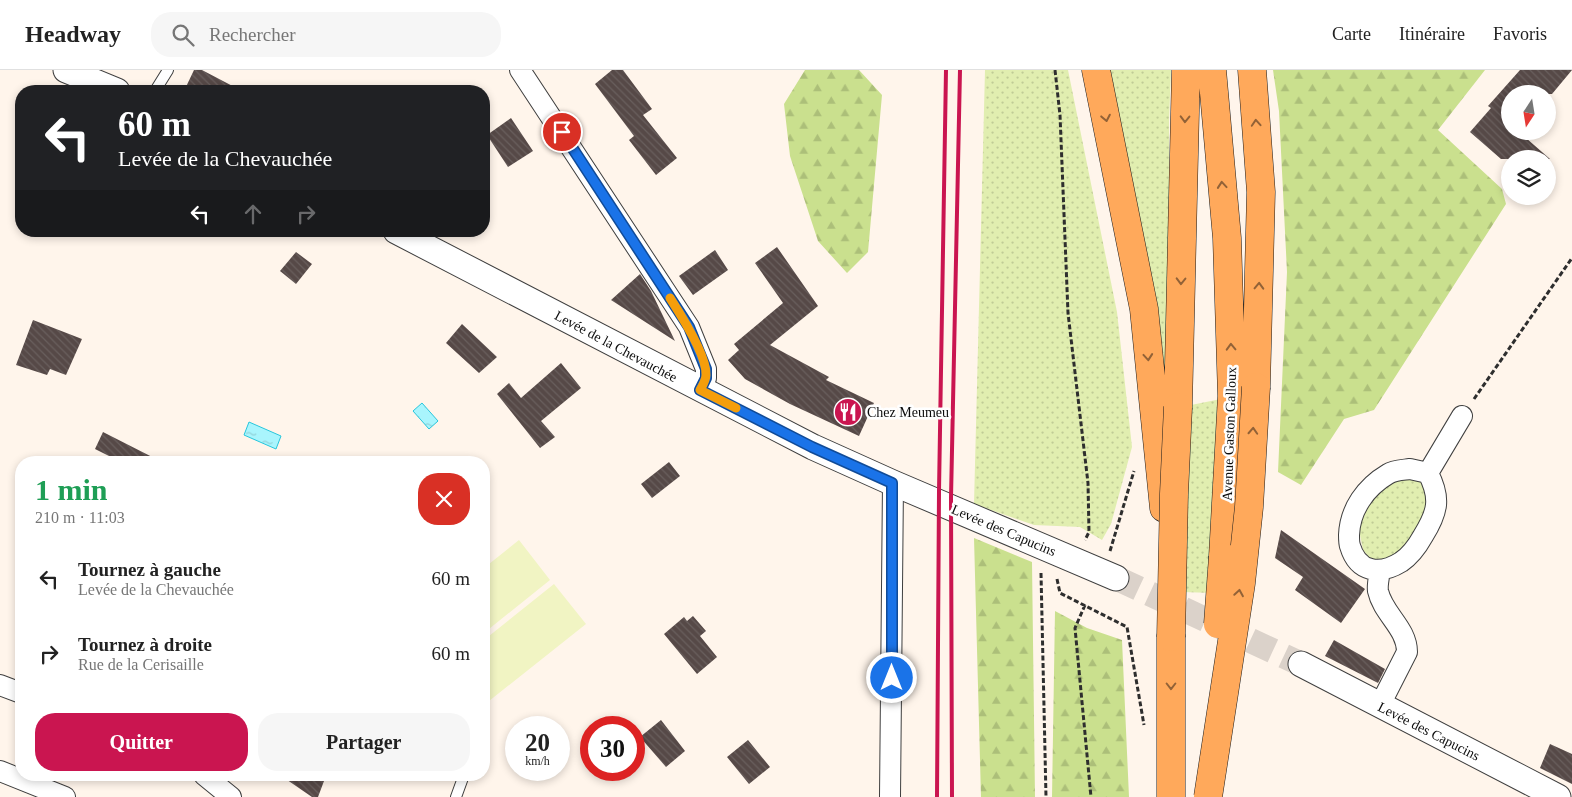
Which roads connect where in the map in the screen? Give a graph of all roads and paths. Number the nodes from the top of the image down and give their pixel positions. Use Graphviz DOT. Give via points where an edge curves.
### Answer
graph roads {
  1 [pos="66,70"];
  2 [pos="168,70"];
  3 [pos="520,70"];
  4 [pos="1055,70"];
  5 [pos="1096,70"];
  6 [pos="1186,70"];
  7 [pos="1212,70"];
  8 [pos="1252,70"];
  9 [pos="102,85"];
  10 [pos="159,85"];
  11 [pos="407,237"];
  12 [pos="1572,258"];
  13 [pos="700,390"];
  14 [pos="1244,391"];
  15 [pos="1462,416"];
  16 [pos="1136,464"];
  17 [pos="1428,473"];
  18 [pos="892,483"];
  19 [pos="1110,554"];
  20 [pos="1041,567"];
  21 [pos="1066,567"];
  22 [pos="1380,571"];
  23 [pos="1116,578"];
  24 [pos="1085,605"];
  25 [pos="1171,638"];
  26 [pos="1301,664"];
  27 [pos="0,686"];
  28 [pos="15,691"];
  29 [pos="1380,705"];
  30 [pos="1145,732"];
  31 [pos="0,771"];
  32 [pos="15,777"];
  33 [pos="25,781"];
  34 [pos="211,781"];
  35 [pos="462,781"];
  36 [pos="65,797"];
  37 [pos="231,797"];
  38 [pos="456,797"];
  39 [pos="890,797"];
  40 [pos="1046,797"];
  41 [pos="1091,797"];
  42 [pos="1171,797"];
  43 [pos="1201,797"];
  44 [pos="1208,797"];
  45 [pos="1558,797"];
  1 -- 9 [label="street"];
  2 -- 10 [label="lane"];
  3 -- 13 [label="street" via="689,327 706,369"];
  4 -- 21 [label="path" via="1060,116 1068,313 1088,483 1089,532"];
  5 -- 25 [label="main road, one-way, bridge" via="1144,309 1164,508"];
  6 -- 25 [label="main road, one-way, bridge"];
  14 -- 7 [label="main road, Avenue Gaston Galloux, one-way"];
  14 -- 8 [label="main road, one-way" via="1261,192"];
  11 -- 13 [label="street, Levée de la Chevauchée"];
  12 -- 15 [label="path"];
  13 -- 18 [label="street, Levée de la Chevauchée"];
  14 -- 43 [label="main road, Avenue Gaston Galloux, bridge"];
  44 -- 14 [label="main road, one-way, bridge" via="1241,583 1249,507"];
  15 -- 17 [label="street"];
  16 -- 19 [label="path"];
  17 -- 22 [label="street" via="1436,488 1437,507 1429,528 1402,562"];
  17 -- 22 [label="street" via="1410,469 1389,472 1371,486 1356,506 1349,545 1364,567"];
  18 -- 21 [label="street, Levée des Capucins"];
  18 -- 39 [label="street"];
  20 -- 40 [label="path"];
  21 -- 23 [label="street, Levée des Capucins"];
  21 -- 24 [label="path" via="1060,593"];
  22 -- 29 [label="street" via="1378,591 1407,643 1407,652"];
  24 -- 30 [label="path" via="1127,627"];
  24 -- 41 [label="path" via="1074,628"];
  25 -- 42 [label="main road, one-way"];
  26 -- 29 [label="street, Levée des Capucins"];
  27 -- 28 [label="street"];
  29 -- 45 [label="street, Levée des Capucins"];
  31 -- 32 [label="street"];
  33 -- 36 [label="street"];
  34 -- 37 [label="street"];
  35 -- 38 [label="lane"];
}
